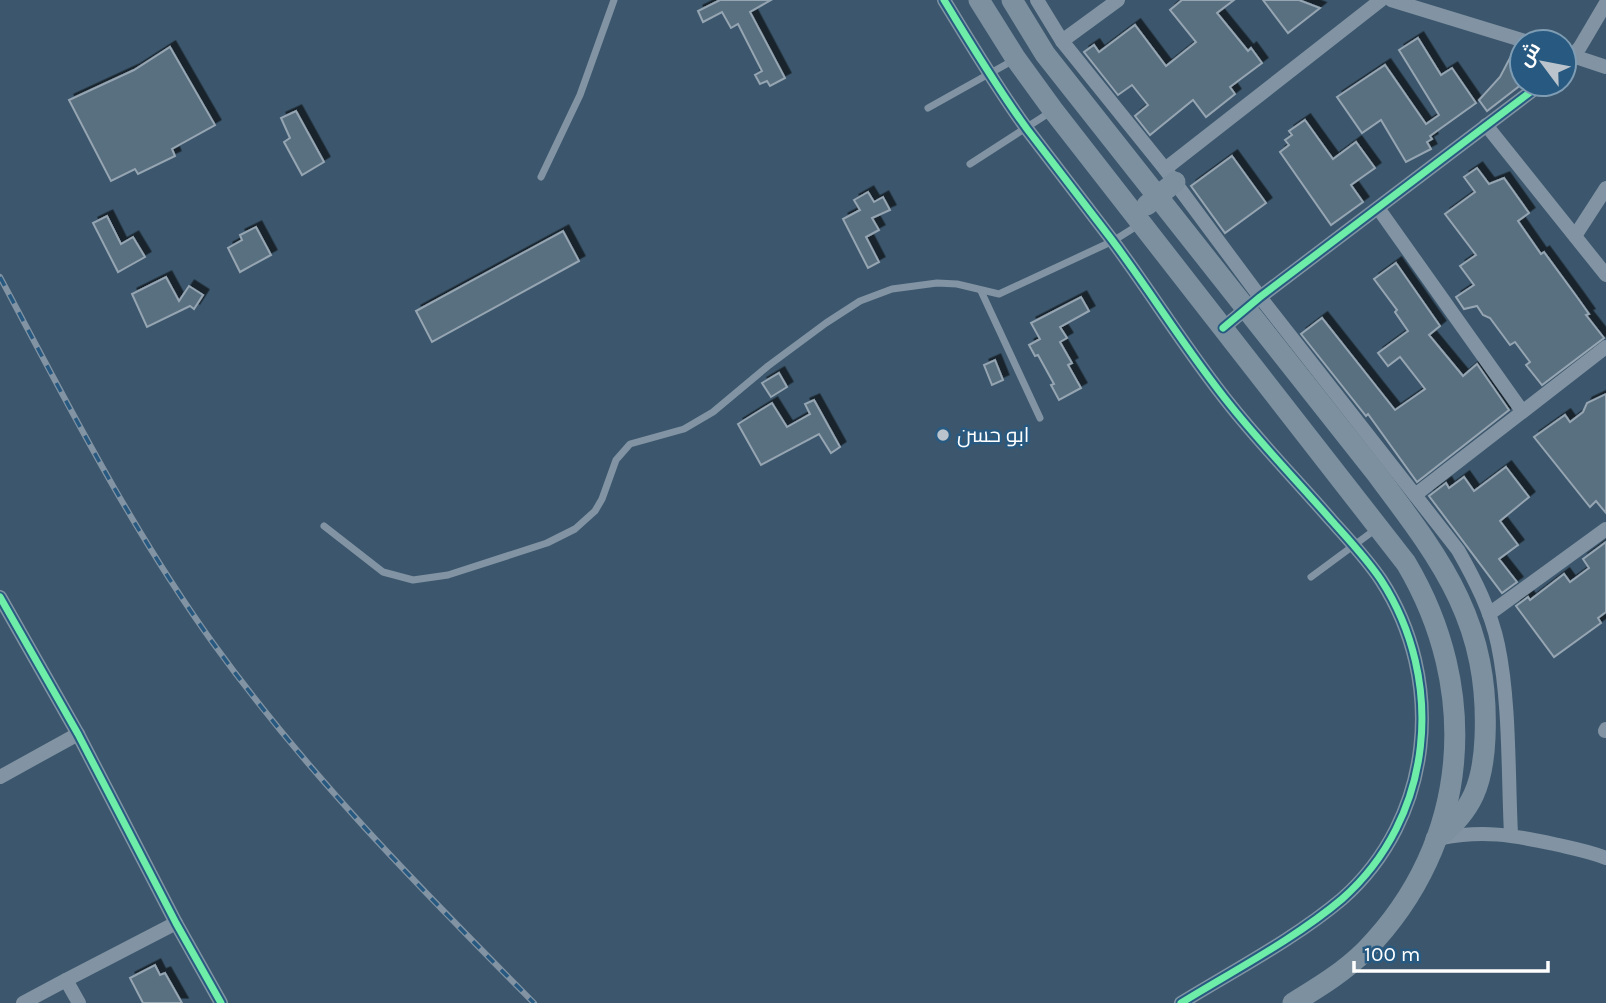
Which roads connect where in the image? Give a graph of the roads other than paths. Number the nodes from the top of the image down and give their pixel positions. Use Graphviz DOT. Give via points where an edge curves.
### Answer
graph roads {
  1 [pos="614,0"];
  2 [pos="944,0"];
  3 [pos="979,0"];
  4 [pos="1012,0"];
  5 [pos="1037,0"];
  6 [pos="1118,0"];
  7 [pos="1381,0"];
  8 [pos="1391,0"];
  9 [pos="1606,3"];
  10 [pos="1508,36"];
  11 [pos="1062,41"];
  12 [pos="1578,42"];
  13 [pos="1016,59"];
  14 [pos="1578,60"];
  15 [pos="1606,66"];
  16 [pos="989,74"];
  17 [pos="1522,98"];
  18 [pos="928,108"];
  19 [pos="1053,110"];
  20 [pos="1486,125"];
  21 [pos="1026,128"];
  22 [pos="970,164"];
  23 [pos="1170,175"];
  24 [pos="541,177"];
  25 [pos="1606,188"];
  26 [pos="1158,197"];
  27 [pos="1378,208"];
  28 [pos="1138,219"];
  29 [pos="1575,236"];
  30 [pos="1113,241"];
  31 [pos="1606,275"];
  32 [pos="982,290"];
  33 [pos="1253,302"];
  34 [pos="1223,328"];
  35 [pos="1606,347"];
  36 [pos="1522,411"];
  37 [pos="1041,418"];
  38 [pos="1383,468"];
  39 [pos="1352,492"];
  40 [pos="1415,495"];
  41 [pos="324,526"];
  42 [pos="1380,527"];
  43 [pos="1606,529"];
  44 [pos="1354,545"];
  45 [pos="1311,577"];
  46 [pos="0,597"];
  47 [pos="1489,614"];
  48 [pos="78,734"];
  49 [pos="0,777"];
  50 [pos="1511,834"];
  51 [pos="1436,839"];
  52 [pos="1606,858"];
  53 [pos="176,923"];
  54 [pos="66,980"];
  55 [pos="23,1003"];
  56 [pos="79,1003"];
  57 [pos="221,1003"];
  58 [pos="1181,1003"];
  59 [pos="1293,1003"];
  1 -- 24 [label="lane" via="580,95"];
  2 -- 16 [label="street"];
  3 -- 13 [label="main road"];
  4 -- 26 [label="main road" via="1045,54"];
  5 -- 11 [label="street"];
  6 -- 11 [label="street"];
  7 -- 23 [label="street"];
  8 -- 10 [label="street"];
  9 -- 12 [label="street"];
  11 -- 23 [label="street"];
  13 -- 16 [label="lane"];
  13 -- 19 [label="main road"];
  14 -- 15 [label="street"];
  16 -- 18 [label="lane"];
  16 -- 21 [label="street"];
  17 -- 20 [label="street"];
  19 -- 21 [label="lane"];
  19 -- 28 [label="main road"];
  20 -- 27 [label="street"];
  20 -- 29 [label="street"];
  21 -- 22 [label="lane"];
  21 -- 30 [label="street"];
  23 -- 26 [label="main road"];
  23 -- 33 [label="street"];
  25 -- 29 [label="street"];
  26 -- 28 [label="main road"];
  26 -- 33 [label="main road"];
  27 -- 33 [label="street"];
  27 -- 36 [label="street"];
  28 -- 30 [label="lane"];
  28 -- 34 [label="main road"];
  29 -- 31 [label="street"];
  30 -- 32 [label="lane" via="999,294"];
  30 -- 44 [label="street" via="1231,406"];
  32 -- 37 [label="lane"];
  32 -- 41 [label="lane" via="937,283 892,289 860,302 826,323 713,412 684,429 629,444 595,511 575,529 547,543 448,575 413,580 383,572"];
  33 -- 34 [label="street"];
  33 -- 38 [label="main road"];
  34 -- 39 [label="main road"];
  35 -- 36 [label="street"];
  36 -- 40 [label="street"];
  38 -- 39 [label="main road"];
  38 -- 40 [label="street"];
  38 -- 51 [label="main road" via="1455,589 1483,670 1486,705 1479,785 1466,810"];
  39 -- 42 [label="main road"];
  40 -- 47 [label="street" via="1458,550"];
  42 -- 44 [label="lane"];
  42 -- 51 [label="main road" via="1428,601 1449,664 1455,752"];
  43 -- 47 [label="street"];
  44 -- 45 [label="lane"];
  44 -- 58 [label="street" via="1394,601 1415,656 1423,714 1408,800 1382,853 1344,897"];
  46 -- 48 [label="street"];
  47 -- 50 [label="street" via="1503,677"];
  48 -- 49 [label="street"];
  48 -- 53 [label="street"];
  50 -- 51 [label="street"];
  50 -- 52 [label="street"];
  51 -- 59 [label="main road" via="1406,899 1380,935 1339,973"];
  53 -- 54 [label="street"];
  53 -- 57 [label="street"];
  54 -- 55 [label="street"];
  54 -- 56 [label="street"];
}
